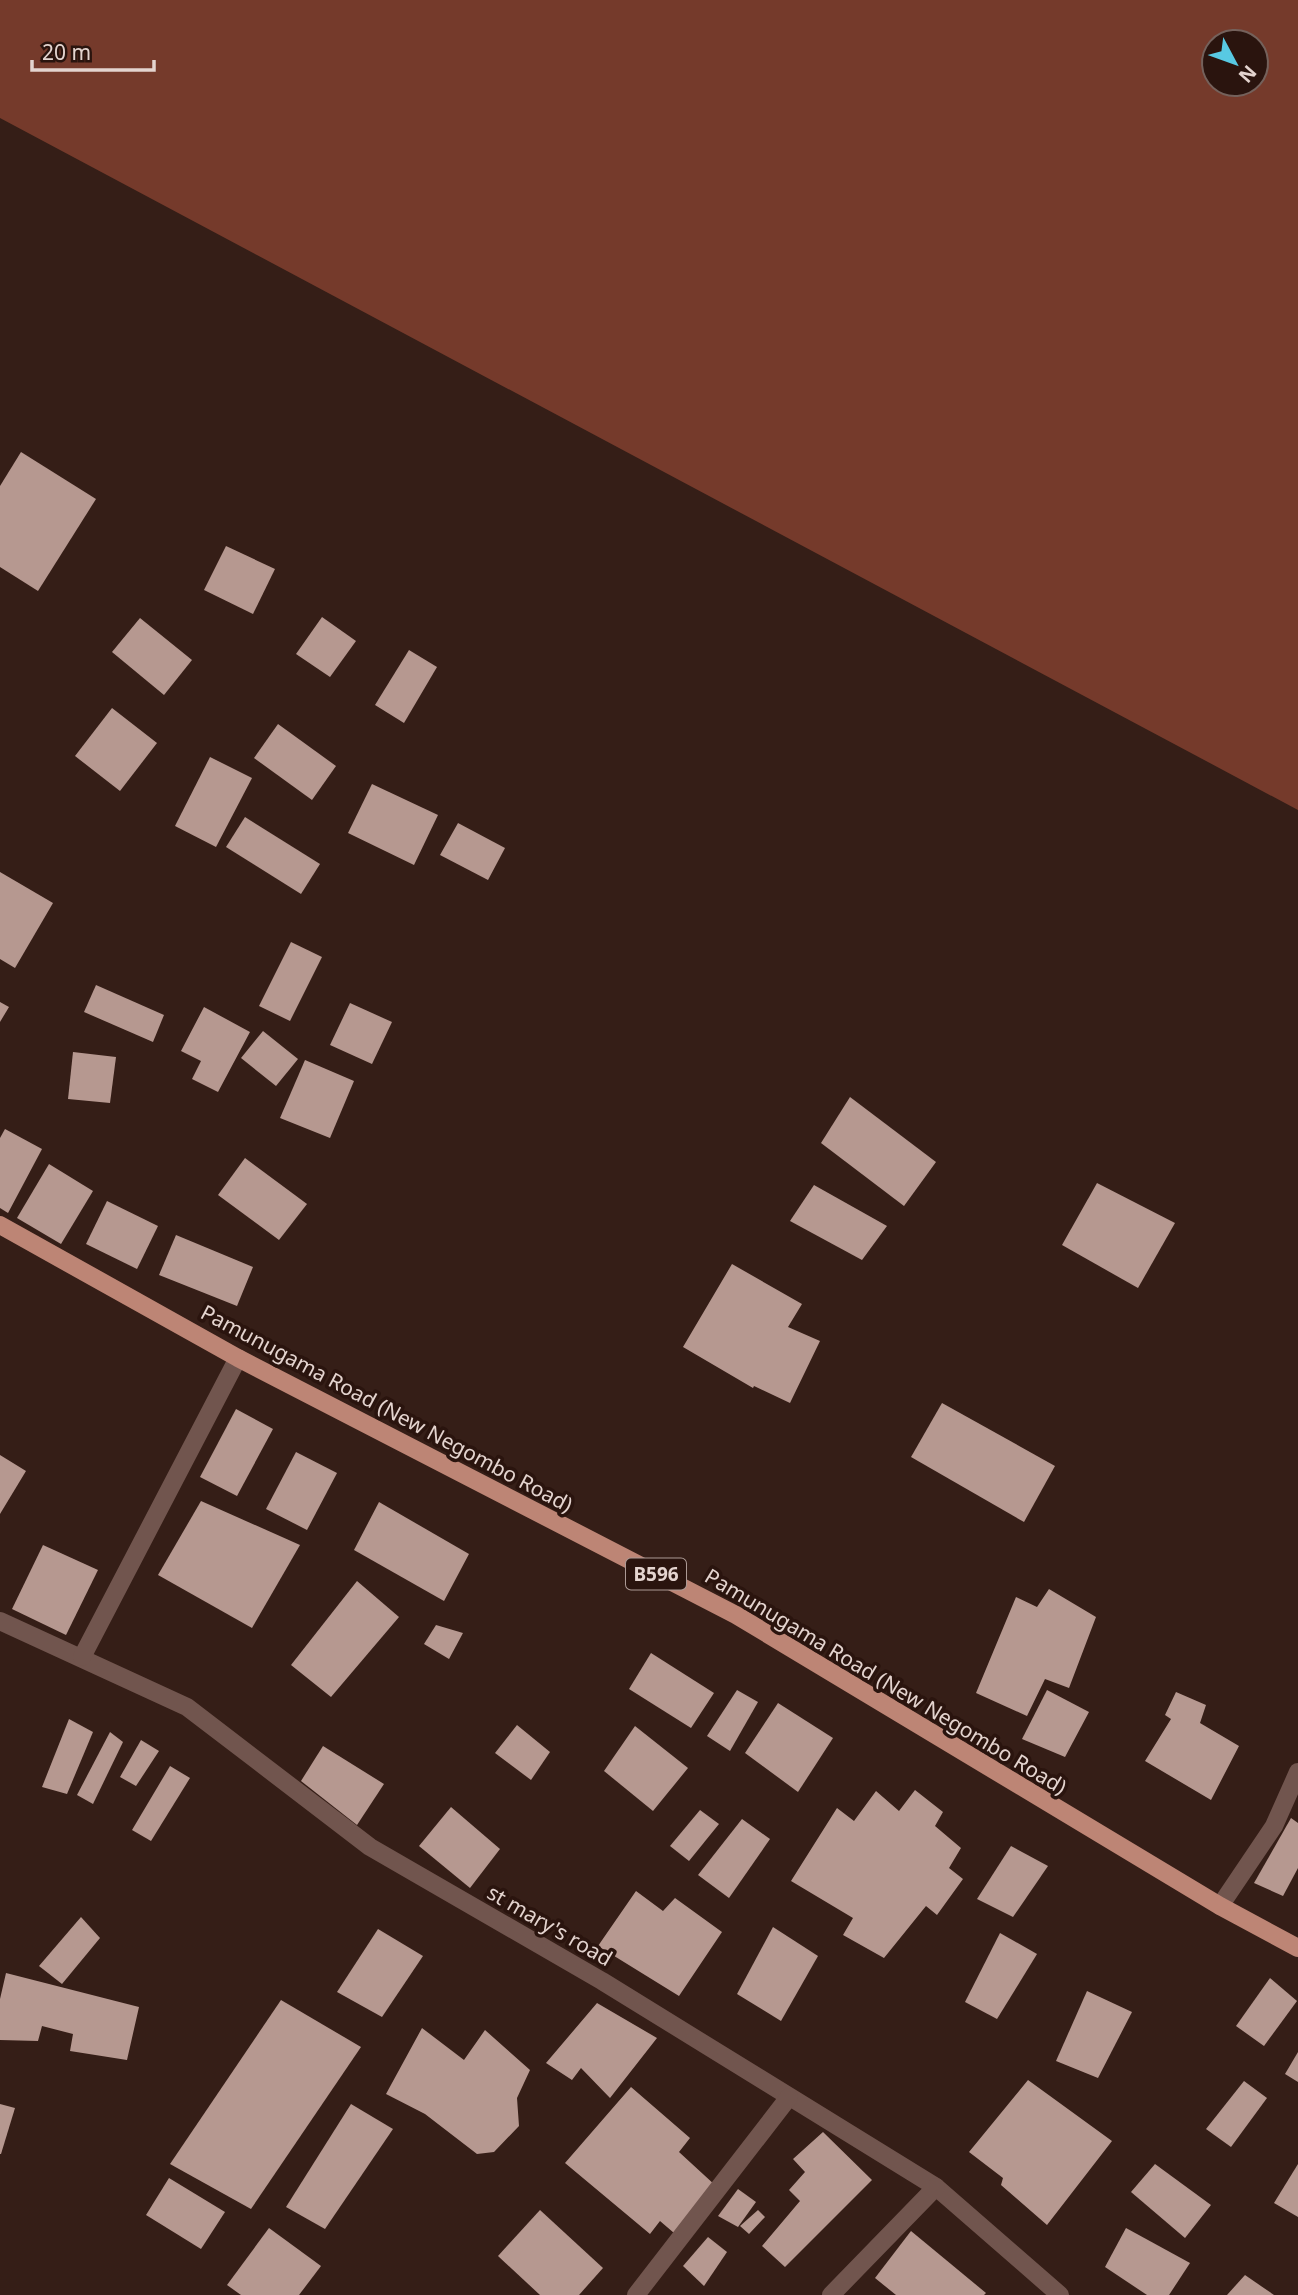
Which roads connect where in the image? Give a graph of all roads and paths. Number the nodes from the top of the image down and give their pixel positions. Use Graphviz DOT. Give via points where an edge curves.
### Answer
graph roads {
  1 [pos="0,1225"];
  2 [pos="238,1358"];
  3 [pos="0,1621"];
  4 [pos="82,1657"];
  5 [pos="1298,1772"];
  6 [pos="1220,1906"];
  7 [pos="1298,1948"];
  8 [pos="789,2097"];
  9 [pos="936,2187"];
  10 [pos="636,2295"];
  11 [pos="831,2295"];
  12 [pos="1060,2295"];
  1 -- 2 [label="main road, Pamunugama Road (New Negombo Road) / B596"];
  2 -- 4 [label="street"];
  2 -- 6 [label="main road, Pamunugama Road (New Negombo Road) / B596" via="736,1615"];
  3 -- 4 [label="street, st mary's road"];
  4 -- 8 [label="street, st mary's road" via="187,1707 370,1847 602,1981"];
  5 -- 6 [label="street" via="1274,1826"];
  6 -- 7 [label="main road, Pamunugama Road (New Negombo Road) / B596"];
  8 -- 9 [label="street, st mary's road"];
  8 -- 10 [label="street"];
  9 -- 11 [label="street"];
  9 -- 12 [label="street, st mary's road"];
}
